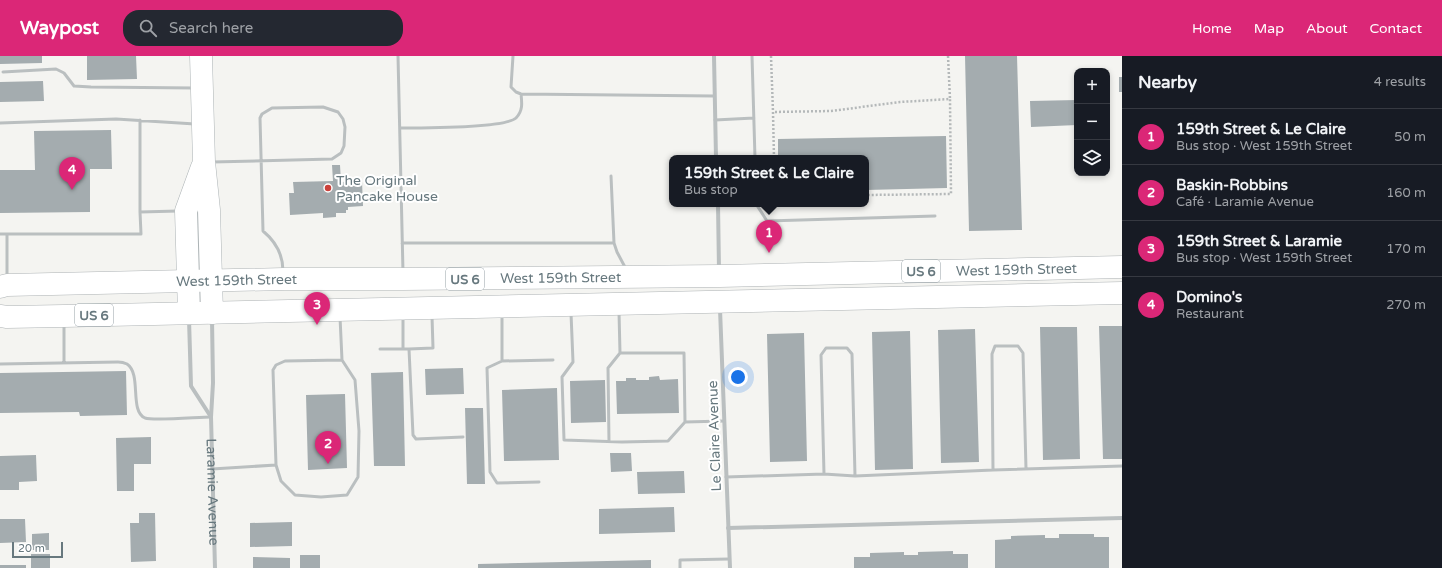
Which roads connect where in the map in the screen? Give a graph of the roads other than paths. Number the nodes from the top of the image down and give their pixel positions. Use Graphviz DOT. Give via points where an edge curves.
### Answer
graph roads {
  1 [pos="201,56"];
  2 [pos="398,56"];
  3 [pos="513,56"];
  4 [pos="714,56"];
  5 [pos="752,56"];
  6 [pos="3,72"];
  7 [pos="202,88"];
  8 [pos="521,94"];
  9 [pos="714,96"];
  10 [pos="754,118"];
  11 [pos="140,120"];
  12 [pos="715,120"];
  13 [pos="0,123"];
  14 [pos="203,124"];
  15 [pos="400,128"];
  16 [pos="716,155"];
  17 [pos="755,155"];
  18 [pos="261,160"];
  19 [pos="204,162"];
  20 [pos="611,176"];
  21 [pos="718,207"];
  22 [pos="758,207"];
  23 [pos="186,211"];
  24 [pos="140,212"];
  25 [pos="935,216"];
  26 [pos="0,234"];
  27 [pos="7,234"];
  28 [pos="402,243"];
  29 [pos="614,243"];
  30 [pos="1122,267"];
  31 [pos="720,276"];
  32 [pos="631,277"];
  33 [pos="284,279"];
  34 [pos="403,279"];
  35 [pos="188,281"];
  36 [pos="211,281"];
  37 [pos="3,286"];
  38 [pos="1122,293"];
  39 [pos="720,302"];
  40 [pos="619,304"];
  41 [pos="571,305"];
  42 [pos="502,306"];
  43 [pos="403,308"];
  44 [pos="432,308"];
  45 [pos="340,310"];
  46 [pos="189,313"];
  47 [pos="212,313"];
  48 [pos="0,316"];
  49 [pos="64,316"];
  50 [pos="409,348"];
  51 [pos="380,349"];
  52 [pos="403,349"];
  53 [pos="620,353"];
  54 [pos="342,360"];
  55 [pos="553,360"];
  56 [pos="502,361"];
  57 [pos="64,363"];
  58 [pos="0,364"];
  59 [pos="211,417"];
  60 [pos="724,421"];
  61 [pos="684,422"];
  62 [pos="463,437"];
  63 [pos="610,442"];
  64 [pos="276,465"];
  65 [pos="1122,466"];
  66 [pos="212,469"];
  67 [pos="1026,469"];
  68 [pos="993,470"];
  69 [pos="824,474"];
  70 [pos="855,476"];
  71 [pos="726,477"];
  72 [pos="539,482"];
  73 [pos="1122,518"];
  74 [pos="728,528"];
  75 [pos="729,559"];
  76 [pos="215,568"];
  77 [pos="680,568"];
  78 [pos="730,568"];
  1 -- 7 [label="main road, Laramie Avenue"];
  2 -- 15 [label="lane"];
  3 -- 8 [label="lane" via="511,87"];
  4 -- 9 [label="street"];
  5 -- 10 [label="lane"];
  6 -- 7 [label="lane" via="56,69 64,73 74,86 85,87"];
  7 -- 14 [label="main road, Laramie Avenue"];
  8 -- 9 [label="lane"];
  8 -- 15 [label="lane" via="520,112 515,119 471,126"];
  9 -- 12 [label="street"];
  10 -- 12 [label="lane"];
  10 -- 17 [label="lane"];
  11 -- 13 [label="lane"];
  11 -- 14 [label="lane"];
  11 -- 24 [label="lane"];
  12 -- 16 [label="street"];
  14 -- 19 [label="main road, Laramie Avenue"];
  15 -- 28 [label="lane"];
  18 -- 18 [label="lane" via="260,118 272,108 323,107 338,112 343,119 346,128 344,146 341,153 332,158"];
  18 -- 19 [label="lane"];
  18 -- 33 [label="lane" via="262,231 271,238 279,251 283,261"];
  19 -- 23 [label="main road, Laramie Avenue"];
  19 -- 36 [label="main road, Laramie Avenue" via="209,210"];
  20 -- 29 [label="lane"];
  21 -- 31 [label="street"];
  22 -- 25 [label="lane" via="767,222"];
  23 -- 24 [label="lane"];
  23 -- 35 [label="main road, Laramie Avenue"];
  24 -- 27 [label="lane" via="141,234"];
  26 -- 27 [label="lane"];
  27 -- 37 [label="lane"];
  28 -- 29 [label="lane"];
  28 -- 34 [label="lane"];
  29 -- 32 [label="lane"];
  30 -- 31 [label="main road, West 159th Street / US 6"];
  31 -- 32 [label="main road, West 159th Street / US 6"];
  32 -- 34 [label="main road, West 159th Street / US 6"];
  33 -- 34 [label="main road, West 159th Street / US 6"];
  33 -- 36 [label="main road, West 159th Street / US 6"];
  35 -- 36 [label="main road, West 159th Street / US 6"];
  35 -- 37 [label="main road, West 159th Street / US 6"];
  35 -- 46 [label="main road, Laramie Avenue"];
  36 -- 47 [label="main road, Laramie Avenue"];
  38 -- 39 [label="main road, West 159th Street / US 6"];
  39 -- 40 [label="main road, West 159th Street / US 6"];
  39 -- 60 [label="street, Le Claire Avenue"];
  40 -- 41 [label="main road, West 159th Street / US 6"];
  40 -- 53 [label="lane"];
  41 -- 42 [label="main road, West 159th Street / US 6"];
  41 -- 63 [label="lane" via="573,362 562,377 564,440"];
  42 -- 44 [label="main road, West 159th Street / US 6"];
  42 -- 56 [label="lane"];
  43 -- 44 [label="main road, West 159th Street / US 6"];
  43 -- 45 [label="main road, West 159th Street / US 6"];
  43 -- 52 [label="lane"];
  44 -- 50 [label="lane" via="433,348"];
  45 -- 47 [label="main road, West 159th Street / US 6"];
  45 -- 54 [label="lane"];
  46 -- 47 [label="main road, West 159th Street / US 6"];
  46 -- 49 [label="main road, West 159th Street / US 6"];
  46 -- 59 [label="street, Laramie Avenue" via="191,386"];
  47 -- 59 [label="street, Laramie Avenue"];
  48 -- 49 [label="main road, West 159th Street / US 6"];
  49 -- 57 [label="lane"];
  50 -- 52 [label="lane"];
  50 -- 62 [label="lane" via="413,435 416,439"];
  51 -- 52 [label="lane"];
  53 -- 61 [label="lane" via="684,353"];
  53 -- 63 [label="lane" via="608,368"];
  54 -- 64 [label="lane" via="285,361 276,365 273,375"];
  54 -- 64 [label="lane" via="355,380 359,431 358,477 346,495 295,495 281,481"];
  55 -- 56 [label="lane"];
  56 -- 72 [label="lane" via="486,368 490,472 498,483"];
  57 -- 58 [label="lane"];
  57 -- 59 [label="lane" via="127,364 132,371 137,404 145,418"];
  59 -- 66 [label="street, Laramie Avenue"];
  60 -- 61 [label="lane"];
  60 -- 71 [label="street, Le Claire Avenue"];
  61 -- 63 [label="lane" via="668,441"];
  64 -- 66 [label="lane"];
  65 -- 67 [label="lane"];
  66 -- 76 [label="street, Laramie Avenue"];
  67 -- 68 [label="lane"];
  67 -- 68 [label="lane" via="1023,353 1018,346 995,346 992,354"];
  68 -- 70 [label="lane"];
  69 -- 70 [label="lane"];
  69 -- 70 [label="lane" via="821,355 826,348 847,348 852,354"];
  69 -- 71 [label="lane"];
  71 -- 74 [label="street, Le Claire Avenue"];
  73 -- 74 [label="street"];
  74 -- 75 [label="street, Le Claire Avenue"];
  75 -- 77 [label="lane" via="680,560"];
  75 -- 78 [label="street, Le Claire Avenue"];
}
